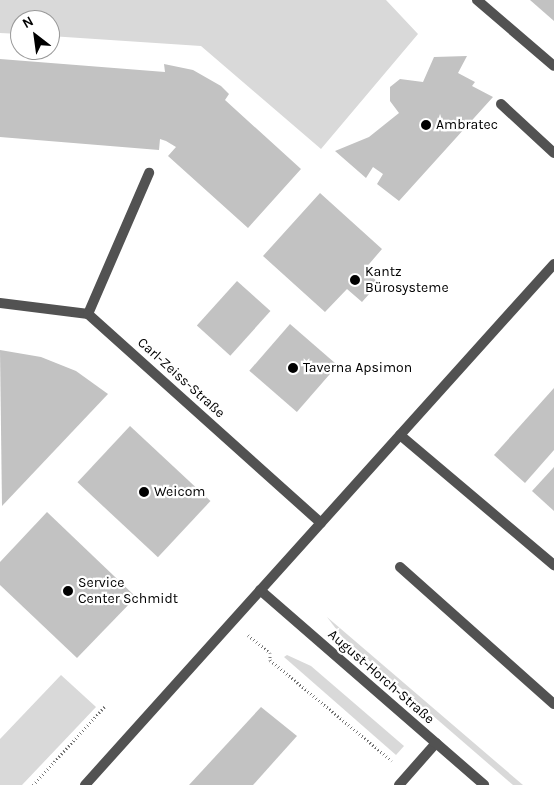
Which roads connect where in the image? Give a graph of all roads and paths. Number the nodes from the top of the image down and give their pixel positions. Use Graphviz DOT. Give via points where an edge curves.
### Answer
graph roads {
  1 [pos="477,0"];
  2 [pos="554,66"];
  3 [pos="501,104"];
  4 [pos="554,153"];
  5 [pos="149,173"];
  6 [pos="554,264"];
  7 [pos="0,303"];
  8 [pos="88,314"];
  9 [pos="400,435"];
  10 [pos="321,523"];
  11 [pos="554,565"];
  12 [pos="400,567"];
  13 [pos="260,590"];
  14 [pos="231,622"];
  15 [pos="554,704"];
  16 [pos="106,705"];
  17 [pos="436,743"];
  18 [pos="409,774"];
  19 [pos="88,784"];
  20 [pos="32,785"];
  21 [pos="399,785"];
  22 [pos="484,785"];
  1 -- 2 [label="street"];
  3 -- 4 [label="street"];
  5 -- 8 [label="street"];
  6 -- 9 [label="street"];
  7 -- 8 [label="street"];
  8 -- 10 [label="street, Carl-Zeiss-Straße"];
  9 -- 10 [label="street"];
  9 -- 11 [label="street"];
  10 -- 13 [label="street"];
  12 -- 15 [label="street"];
  13 -- 14 [label="street"];
  13 -- 17 [label="street, August-Horch-Straße"];
  14 -- 18 [label="path" via="270,653 270,660"];
  14 -- 19 [label="street"];
  16 -- 20 [label="path"];
  17 -- 18 [label="street"];
  17 -- 22 [label="street, August-Horch-Straße"];
  18 -- 21 [label="street"];
}
